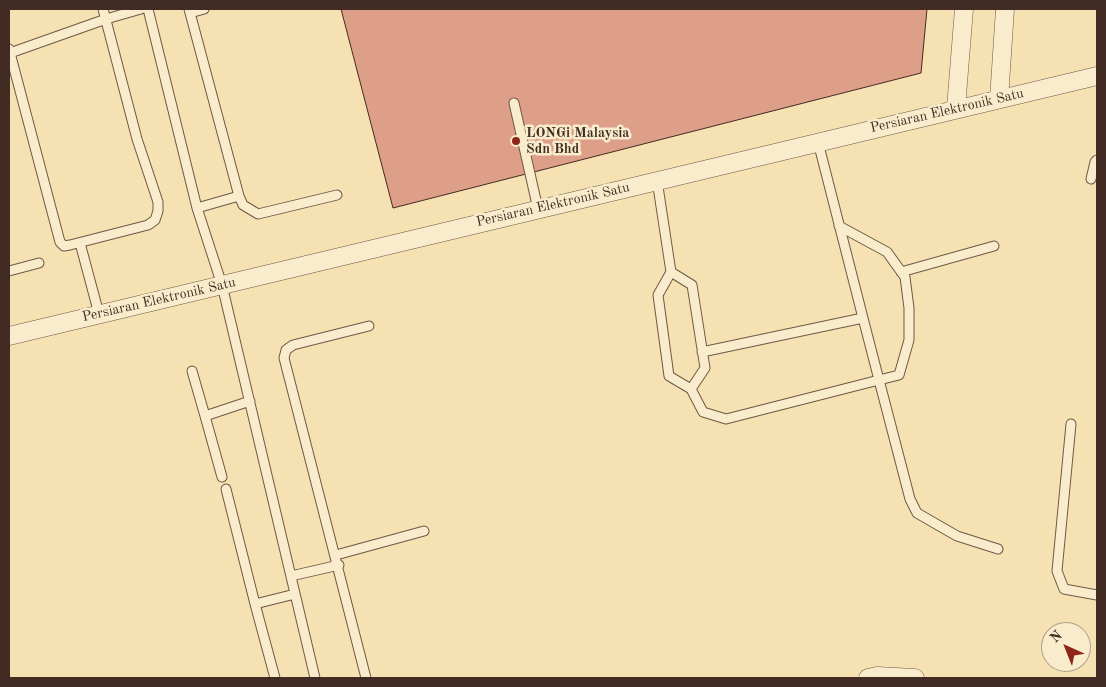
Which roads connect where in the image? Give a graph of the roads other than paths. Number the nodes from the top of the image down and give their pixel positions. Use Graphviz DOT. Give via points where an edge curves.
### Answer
graph roads {
  1 [pos="103,9"];
  2 [pos="141,9"];
  3 [pos="148,9"];
  4 [pos="204,9"];
  5 [pos="964,9"];
  6 [pos="1005,9"];
  7 [pos="190,11"];
  8 [pos="106,19"];
  9 [pos="9,51"];
  10 [pos="1097,76"];
  11 [pos="998,99"];
  12 [pos="514,103"];
  13 [pos="956,108"];
  14 [pos="818,142"];
  15 [pos="1097,160"];
  16 [pos="1091,179"];
  17 [pos="657,180"];
  18 [pos="336,195"];
  19 [pos="239,196"];
  20 [pos="197,208"];
  21 [pos="538,209"];
  22 [pos="840,226"];
  23 [pos="80,243"];
  24 [pos="994,246"];
  25 [pos="39,263"];
  26 [pos="9,271"];
  27 [pos="671,272"];
  28 [pos="901,272"];
  29 [pos="222,285"];
  30 [pos="100,314"];
  31 [pos="863,318"];
  32 [pos="369,326"];
  33 [pos="9,336"];
  34 [pos="702,352"];
  35 [pos="192,371"];
  36 [pos="879,380"];
  37 [pos="691,389"];
  38 [pos="250,401"];
  39 [pos="205,416"];
  40 [pos="1071,424"];
  41 [pos="222,477"];
  42 [pos="226,489"];
  43 [pos="424,531"];
  44 [pos="998,549"];
  45 [pos="336,555"];
  46 [pos="338,565"];
  47 [pos="291,576"];
  48 [pos="295,594"];
  49 [pos="1097,595"];
  50 [pos="255,604"];
  51 [pos="275,678"];
  52 [pos="315,678"];
  53 [pos="366,678"];
  54 [pos="868,678"];
  55 [pos="915,678"];
  1 -- 8 [label="lane"];
  2 -- 8 [label="lane"];
  3 -- 20 [label="lane"];
  4 -- 7 [label="lane"];
  5 -- 13 [label="street"];
  6 -- 11 [label="street"];
  7 -- 19 [label="lane"];
  8 -- 9 [label="lane"];
  8 -- 23 [label="lane" via="158,210 155,220 148,225"];
  9 -- 23 [label="lane" via="57,234 64,246"];
  10 -- 11 [label="street, Persiaran Elektronik Satu"];
  11 -- 13 [label="street, Persiaran Elektronik Satu"];
  12 -- 21 [label="lane"];
  13 -- 14 [label="street, Persiaran Elektronik Satu"];
  14 -- 17 [label="street, Persiaran Elektronik Satu"];
  14 -- 22 [label="lane"];
  15 -- 16 [label="lane"];
  17 -- 21 [label="street, Persiaran Elektronik Satu"];
  17 -- 27 [label="lane"];
  18 -- 19 [label="lane" via="258,214 243,205"];
  19 -- 20 [label="lane"];
  20 -- 29 [label="lane"];
  21 -- 29 [label="street, Persiaran Elektronik Satu"];
  22 -- 28 [label="lane" via="887,252"];
  22 -- 31 [label="lane"];
  23 -- 30 [label="lane"];
  24 -- 28 [label="lane"];
  25 -- 26 [label="lane"];
  27 -- 34 [label="lane" via="692,285"];
  27 -- 37 [label="lane" via="658,295 669,376"];
  28 -- 36 [label="lane" via="905,277 909,308 909,340 899,375"];
  29 -- 30 [label="street, Persiaran Elektronik Satu"];
  29 -- 38 [label="lane"];
  30 -- 33 [label="street, Persiaran Elektronik Satu"];
  31 -- 34 [label="lane"];
  31 -- 36 [label="lane"];
  32 -- 45 [label="lane" via="293,345 286,350 284,358"];
  34 -- 37 [label="lane" via="705,368"];
  35 -- 39 [label="lane"];
  36 -- 37 [label="lane" via="726,419 703,412"];
  36 -- 44 [label="lane" via="910,499 917,513 957,536"];
  38 -- 39 [label="lane"];
  38 -- 47 [label="lane"];
  39 -- 41 [label="lane"];
  40 -- 49 [label="lane" via="1057,571 1064,589"];
  42 -- 50 [label="lane"];
  43 -- 45 [label="lane"];
  45 -- 46 [label="lane"];
  46 -- 47 [label="lane"];
  46 -- 53 [label="lane"];
  47 -- 48 [label="lane"];
  48 -- 50 [label="lane"];
  48 -- 52 [label="lane"];
  50 -- 51 [label="lane"];
  54 -- 55 [label="street"];
}
